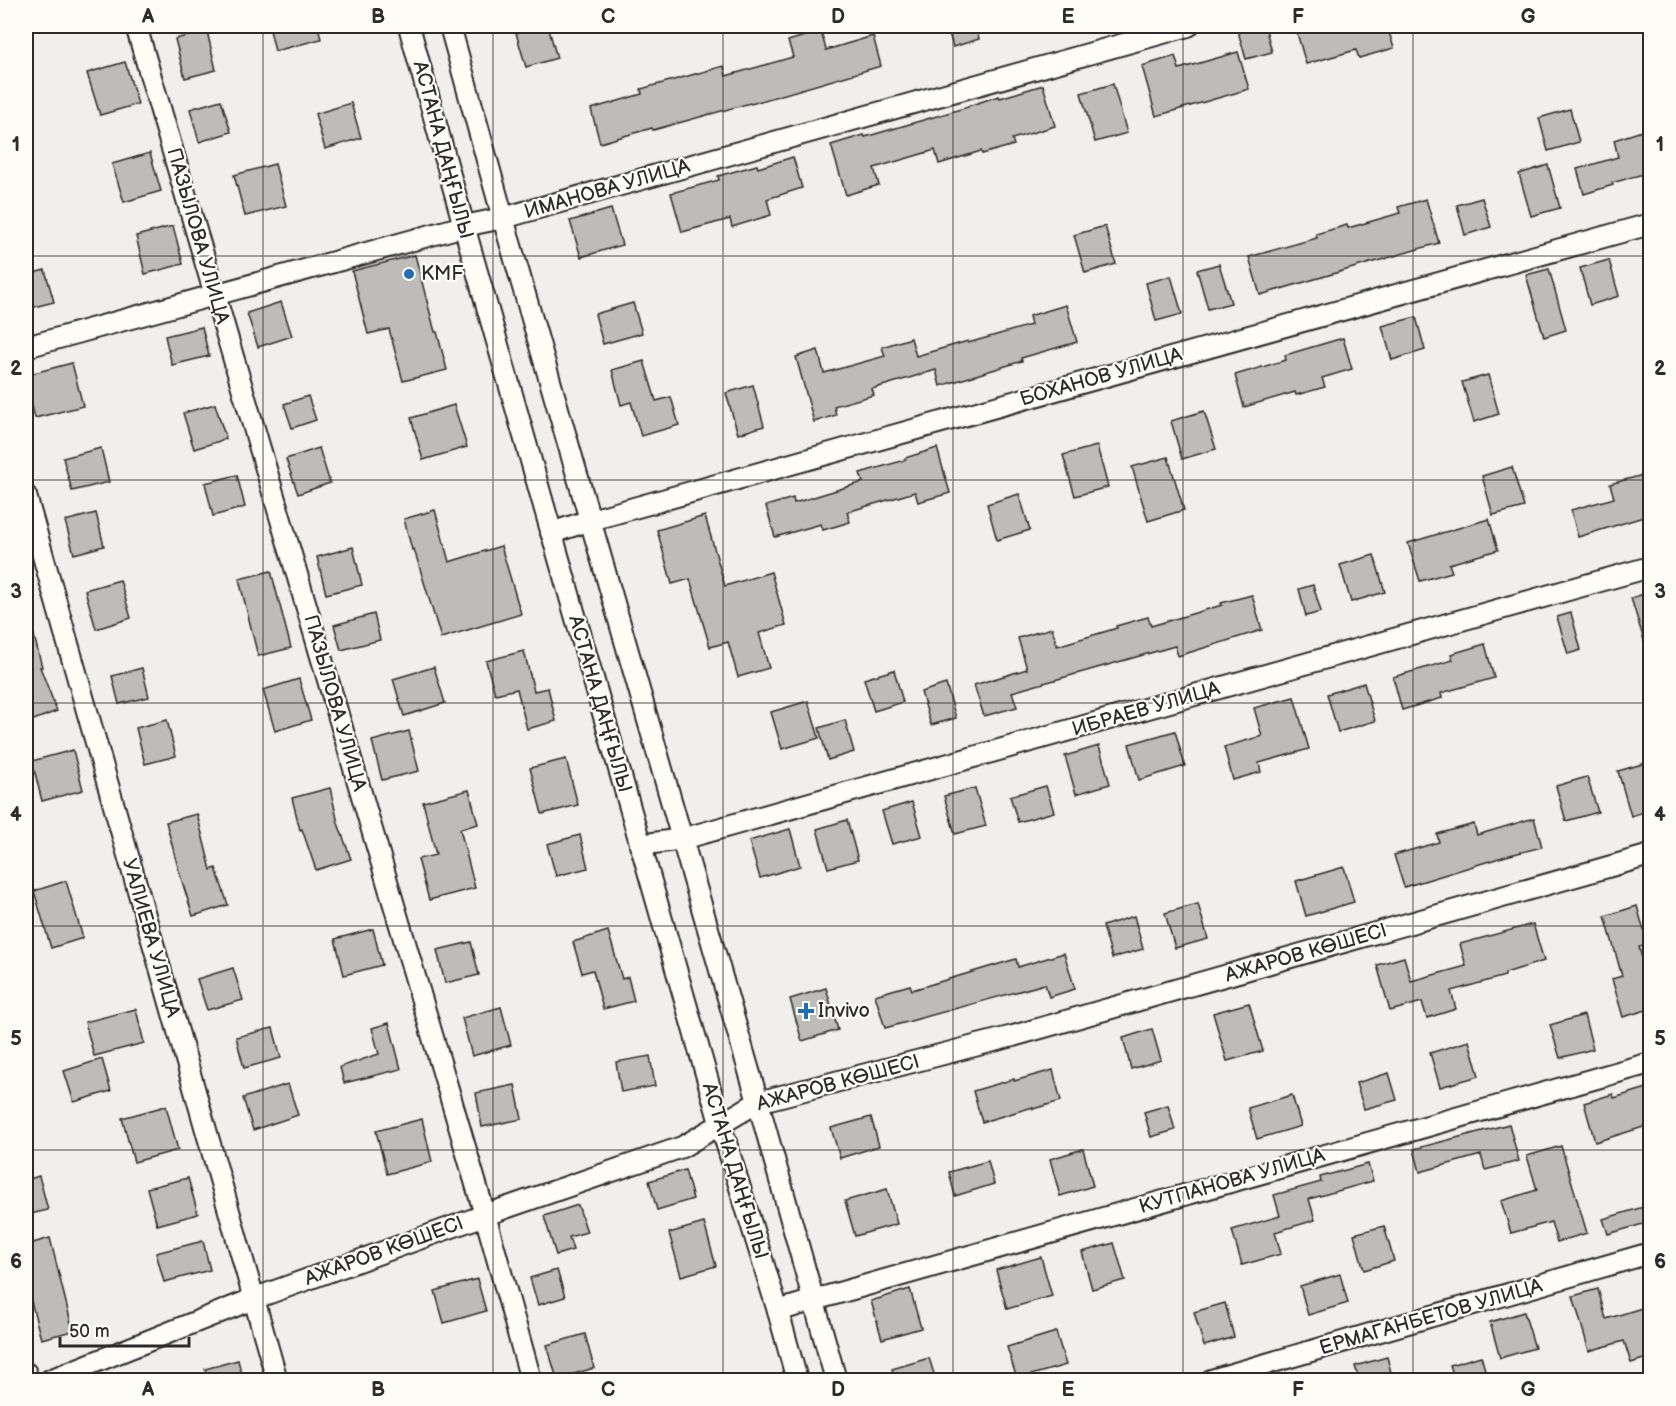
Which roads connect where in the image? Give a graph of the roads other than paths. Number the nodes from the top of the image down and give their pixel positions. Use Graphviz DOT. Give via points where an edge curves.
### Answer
graph roads {
  1 [pos="136,26"];
  2 [pos="409,26"];
  3 [pos="450,26"];
  4 [pos="1188,26"];
  5 [pos="504,218"];
  6 [pos="1650,224"];
  7 [pos="464,226"];
  8 [pos="215,294"];
  9 [pos="26,347"];
  10 [pos="26,496"];
  11 [pos="591,520"];
  12 [pos="551,532"];
  13 [pos="1650,567"];
  14 [pos="682,839"];
  15 [pos="640,845"];
  16 [pos="1650,855"];
  17 [pos="1650,1063"];
  18 [pos="758,1102"];
  19 [pos="720,1123"];
  20 [pos="485,1215"];
  21 [pos="1650,1253"];
  22 [pos="253,1299"];
  23 [pos="814,1300"];
  24 [pos="778,1311"];
  25 [pos="26,1373"];
  26 [pos="28,1380"];
  27 [pos="50,1380"];
  28 [pos="277,1380"];
  29 [pos="531,1380"];
  30 [pos="797,1380"];
  31 [pos="836,1380"];
  32 [pos="1211,1380"];
  1 -- 8 [label="street, ПАЗЫЛОВА УЛИЦА"];
  2 -- 7 [label="street, АСТАНА ДАҢҒЫЛЫ"];
  3 -- 5 [label="street, АСТАНА ДАҢҒЫЛЫ"];
  4 -- 5 [label="street, ИМАНОВА УЛИЦА"];
  5 -- 7 [label="street, ИМАНОВА УЛИЦА"];
  5 -- 11 [label="street, АСТАНА ДАҢҒЫЛЫ"];
  6 -- 11 [label="street, БОХАНОВ УЛИЦА"];
  7 -- 8 [label="street, ИМАНОВА УЛИЦА"];
  7 -- 12 [label="street, АСТАНА ДАҢҒЫЛЫ"];
  8 -- 9 [label="street, ИМАНОВА УЛИЦА"];
  8 -- 20 [label="street, ПАЗЫЛОВА УЛИЦА"];
  10 -- 22 [label="street, УАЛИЕВА УЛИЦА"];
  11 -- 12 [label="street, БОХАНОВ УЛИЦА"];
  11 -- 14 [label="street, АСТАНА ДАҢҒЫЛЫ"];
  12 -- 15 [label="street, АСТАНА ДАҢҒЫЛЫ"];
  13 -- 14 [label="street, ИБРАЕВ УЛИЦА"];
  14 -- 15 [label="street, ИБРАЕВ УЛИЦА"];
  14 -- 18 [label="street, АСТАНА ДАҢҒЫЛЫ"];
  15 -- 19 [label="street, АСТАНА ДАҢҒЫЛЫ"];
  16 -- 18 [label="street, АЖАРОВ КӨШЕСІ" via="1013,1036"];
  17 -- 23 [label="street, КУТПАНОВА УЛИЦА"];
  18 -- 19 [label="street, АЖАРОВ КӨШЕСІ"];
  18 -- 23 [label="street, АСТАНА ДАҢҒЫЛЫ"];
  19 -- 20 [label="street, АЖАРОВ КӨШЕСІ" via="682,1147"];
  19 -- 24 [label="street, АСТАНА ДАҢҒЫЛЫ"];
  20 -- 22 [label="street, АЖАРОВ КӨШЕСІ"];
  20 -- 29 [label="street, ПАЗЫЛОВА УЛИЦА"];
  21 -- 32 [label="street, ЕРМАГАНБЕТОВ УЛИЦА"];
  22 -- 27 [label="street, АЖАРОВ КӨШЕСІ"];
  22 -- 28 [label="street, УАЛИЕВА УЛИЦА"];
  23 -- 24 [label="street, КУТПАНОВА УЛИЦА"];
  23 -- 31 [label="street, АСТАНА ДАҢҒЫЛЫ"];
  24 -- 30 [label="street, АСТАНА ДАҢҒЫЛЫ"];
  25 -- 26 [label="street"];
}
